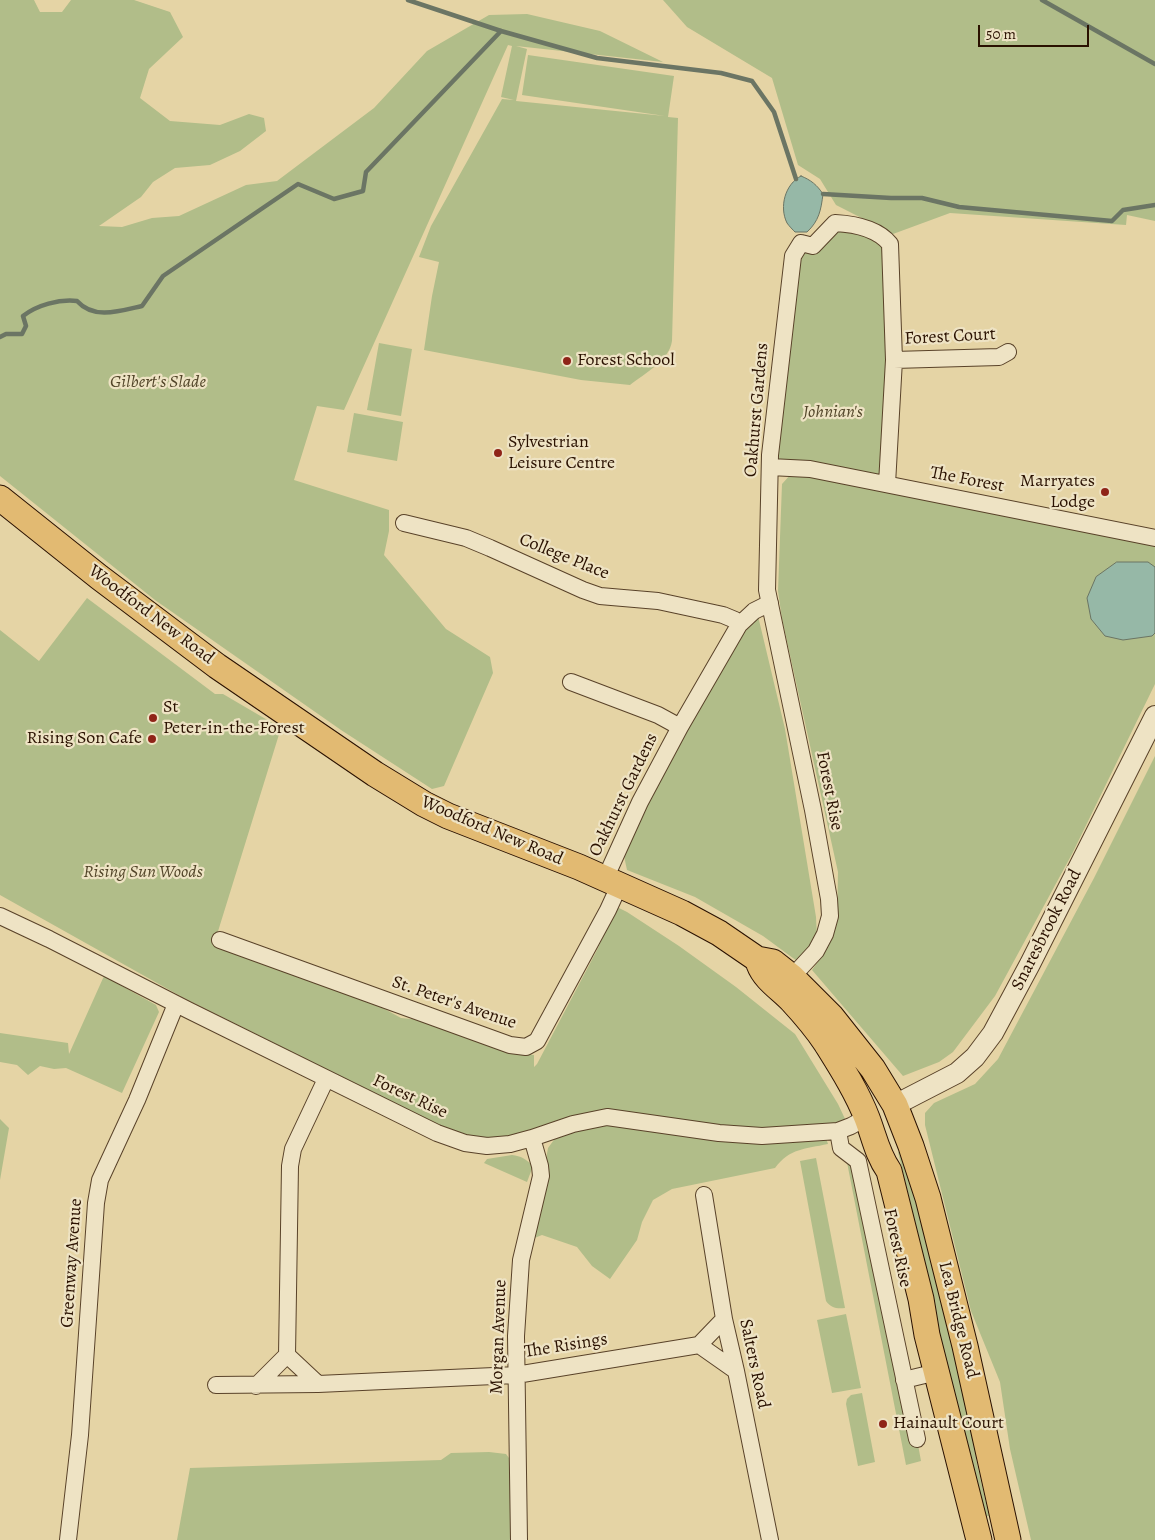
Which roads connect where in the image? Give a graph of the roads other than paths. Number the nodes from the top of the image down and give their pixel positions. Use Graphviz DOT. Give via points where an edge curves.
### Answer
graph roads {
  1 [pos="1008,352"];
  2 [pos="894,360"];
  3 [pos="770,467"];
  4 [pos="887,484"];
  5 [pos="0,498"];
  6 [pos="404,523"];
  7 [pos="1155,537"];
  8 [pos="770,603"];
  9 [pos="739,624"];
  10 [pos="571,682"];
  11 [pos="1155,716"];
  12 [pos="680,727"];
  13 [pos="612,882"];
  14 [pos="0,916"];
  15 [pos="220,940"];
  16 [pos="758,960"];
  17 [pos="792,977"];
  18 [pos="176,1004"];
  19 [pos="326,1079"];
  20 [pos="880,1112"];
  21 [pos="838,1131"];
  22 [pos="532,1138"];
  23 [pos="704,1195"];
  24 [pos="724,1319"];
  25 [pos="699,1345"];
  26 [pos="287,1355"];
  27 [pos="736,1371"];
  28 [pos="937,1372"];
  29 [pos="516,1375"];
  30 [pos="904,1380"];
  31 [pos="318,1384"];
  32 [pos="216,1386"];
  33 [pos="256,1386"];
  34 [pos="917,1439"];
  35 [pos="1003,1539"];
  36 [pos="68,1540"];
  37 [pos="519,1540"];
  38 [pos="770,1540"];
  39 [pos="979,1540"];
  1 -- 2 [label="street, Forest Court" via="999,357"];
  2 -- 3 [label="street, Oakhurst Gardens" via="890,244 885,237 850,224 835,223 813,246 800,243 793,256"];
  2 -- 4 [label="street, Oakhurst Gardens"];
  3 -- 4 [label="street, The Forest" via="810,470"];
  3 -- 8 [label="street, Oakhurst Gardens" via="767,590"];
  4 -- 7 [label="street, The Forest"];
  5 -- 13 [label="main road, Woodford New Road" via="217,666 368,770 448,816"];
  6 -- 9 [label="street, College Place" via="466,538 600,596 658,601 723,615"];
  8 -- 9 [label="street, Oakhurst Gardens"];
  8 -- 17 [label="street, Forest Rise" via="829,899 830,916 825,934 816,951"];
  9 -- 12 [label="street, Oakhurst Gardens"];
  10 -- 12 [label="street" via="658,715"];
  11 -- 20 [label="street, Snaresbrook Road" via="993,1033 975,1057 957,1073"];
  12 -- 13 [label="street, Oakhurst Gardens" via="640,802"];
  13 -- 15 [label="street, St. Peter's Avenue" via="608,910 538,1041 526,1047 510,1045"];
  13 -- 16 [label="main road, Woodford New Road" via="689,916"];
  14 -- 18 [label="street, Forest Rise"];
  16 -- 17 [label="main road, Woodford New Road" via="773,962"];
  16 -- 20 [label="main road, Woodford New Road" via="762,972 815,1028 853,1088"];
  17 -- 20 [label="main road, Woodford New Road" via="848,1035 873,1069"];
  18 -- 19 [label="street, Forest Rise"];
  18 -- 36 [label="street, Greenway Avenue" via="100,1180 80,1435"];
  19 -- 22 [label="street, Forest Rise" via="437,1133 465,1143 487,1146"];
  19 -- 26 [label="street" via="293,1149 290,1166"];
  20 -- 21 [label="street, Forest Rise"];
  20 -- 28 [label="main road, Lea Bridge Road" via="894,1159 889,1170"];
  20 -- 35 [label="main road, Lea Bridge Road" via="911,1146 930,1207 969,1364"];
  21 -- 22 [label="street, Forest Rise" via="762,1136 607,1117"];
  21 -- 30 [label="street, Forest Rise" via="841,1148 858,1161"];
  22 -- 29 [label="street, Morgan Avenue" via="541,1176 521,1260"];
  23 -- 24 [label="street, Salters Road"];
  24 -- 25 [label="street"];
  24 -- 27 [label="street, Salters Road"];
  25 -- 27 [label="street"];
  25 -- 29 [label="street, The Risings"];
  26 -- 31 [label="street"];
  26 -- 33 [label="street"];
  27 -- 38 [label="street, Salters Road"];
  28 -- 30 [label="street"];
  28 -- 39 [label="main road, Lea Bridge Road"];
  29 -- 31 [label="street, The Risings"];
  29 -- 37 [label="street, Morgan Avenue"];
  30 -- 34 [label="street, Forest Rise"];
  31 -- 33 [label="street, The Risings"];
  32 -- 33 [label="street, The Risings"];
}
